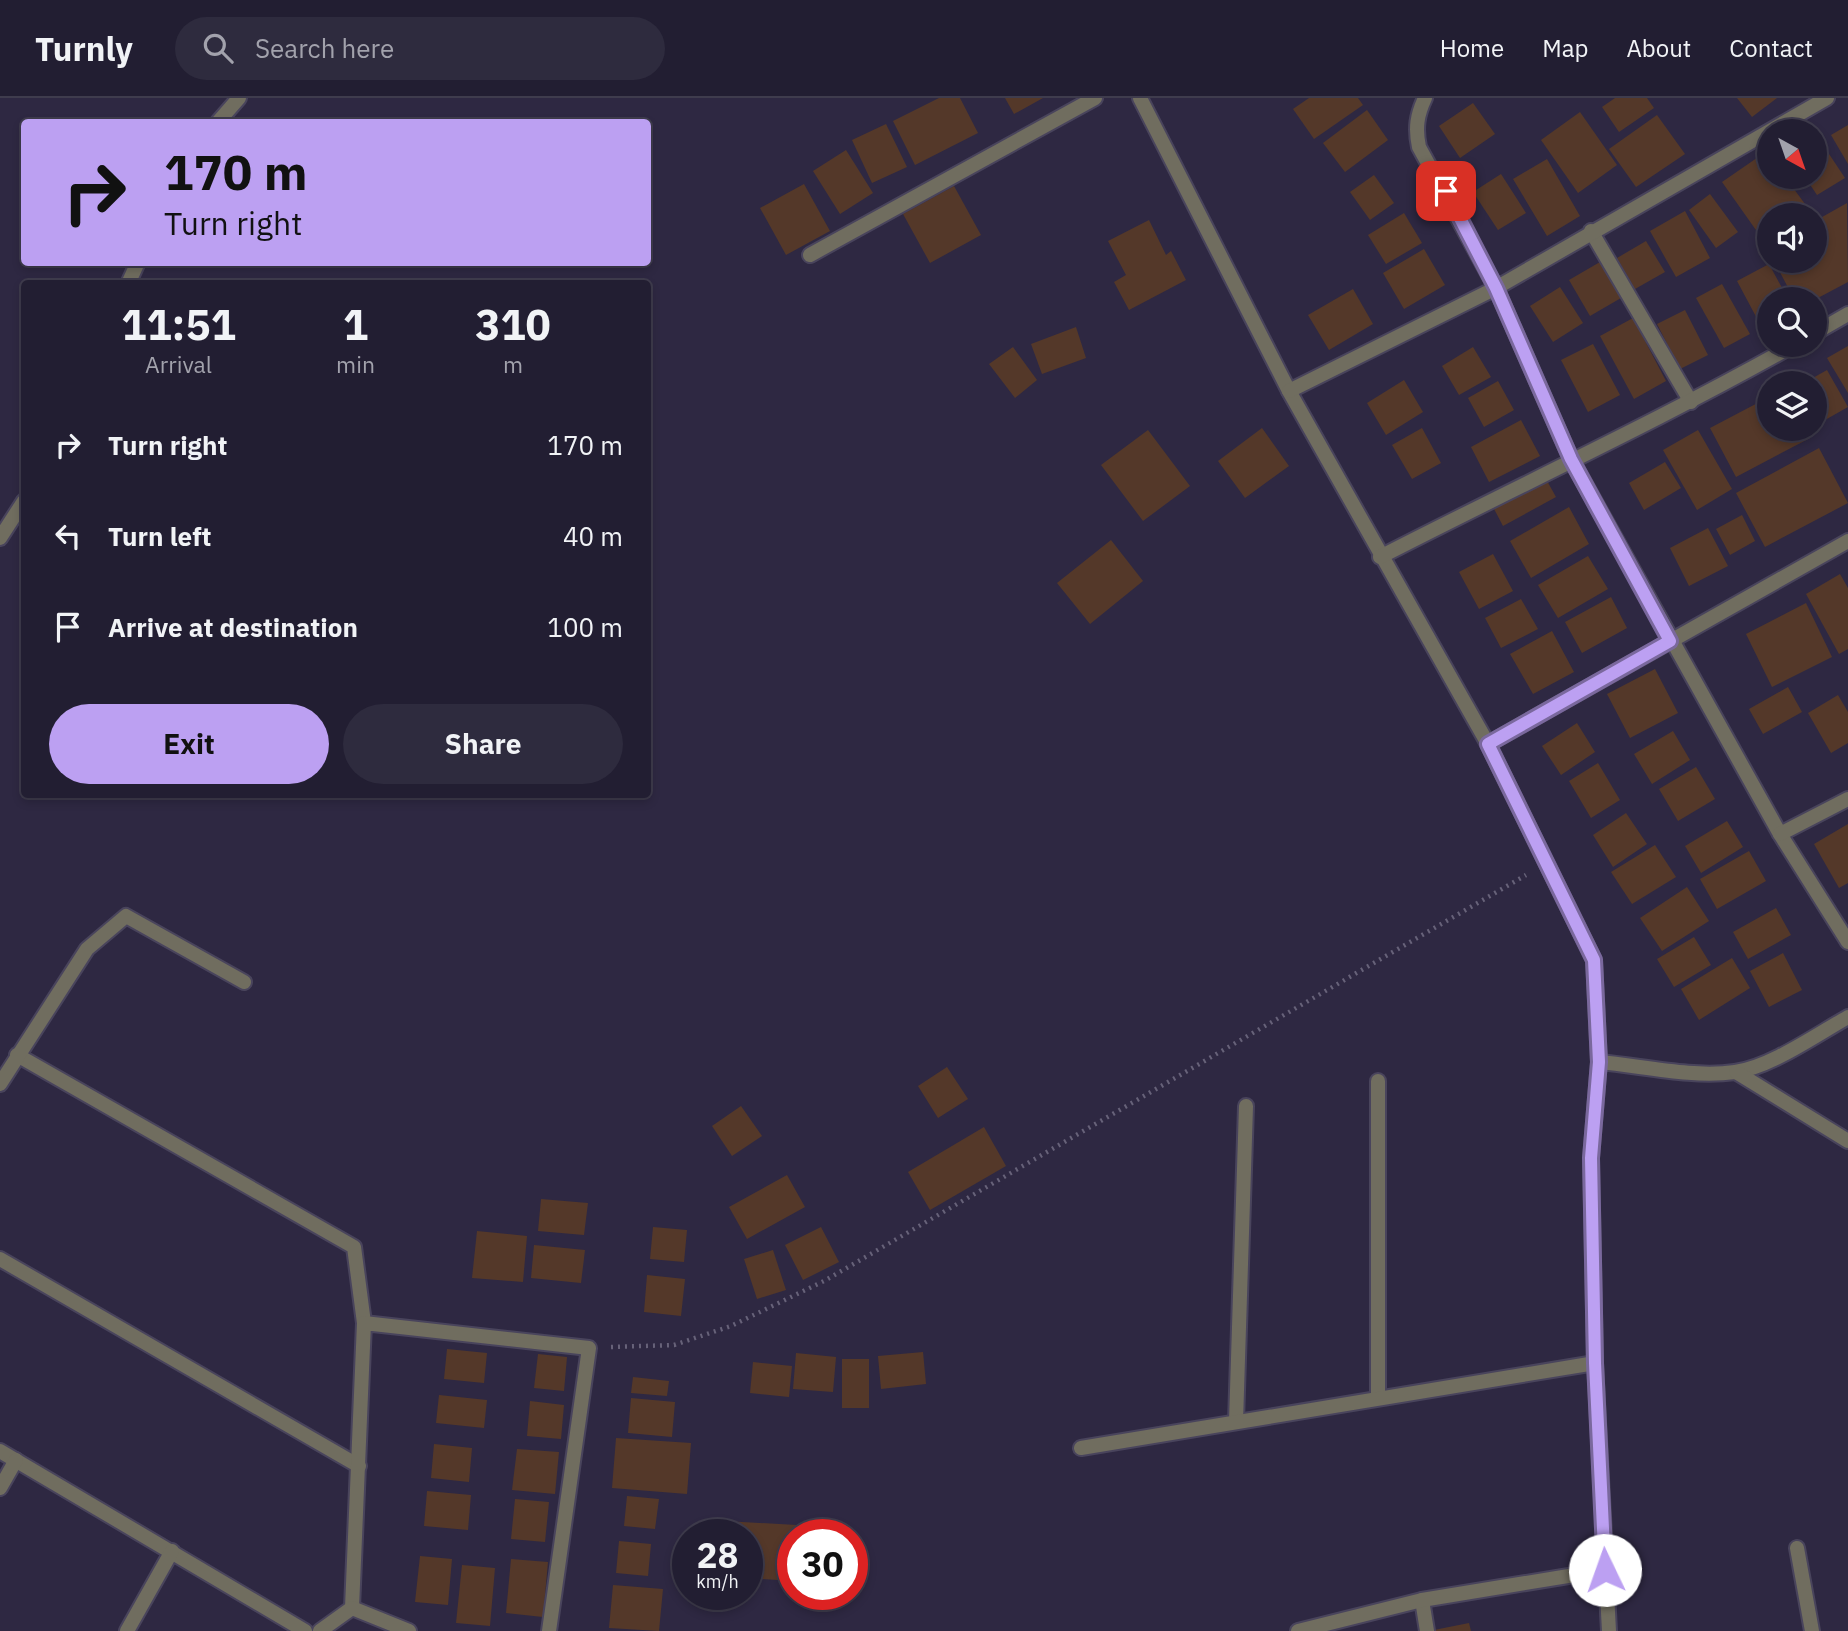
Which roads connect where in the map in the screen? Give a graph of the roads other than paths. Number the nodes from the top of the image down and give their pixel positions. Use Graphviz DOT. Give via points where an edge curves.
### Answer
graph roads {
  1 [pos="240,98"];
  2 [pos="1095,98"];
  3 [pos="1140,98"];
  4 [pos="1424,98"];
  5 [pos="1827,98"];
  6 [pos="221,119"];
  7 [pos="1591,231"];
  8 [pos="810,255"];
  9 [pos="1496,288"];
  10 [pos="1848,314"];
  11 [pos="1827,326"];
  12 [pos="1772,357"];
  13 [pos="1289,391"];
  14 [pos="1691,402"];
  15 [pos="1571,459"];
  16 [pos="21,506"];
  17 [pos="0,538"];
  18 [pos="1848,541"];
  19 [pos="1380,557"];
  20 [pos="1670,641"];
  21 [pos="1488,744"];
  22 [pos="1848,799"];
  23 [pos="1780,834"];
  24 [pos="1848,942"];
  25 [pos="244,982"];
  26 [pos="1848,1017"];
  27 [pos="17,1055"];
  28 [pos="1599,1062"];
  29 [pos="1736,1072"];
  30 [pos="1378,1081"];
  31 [pos="0,1084"];
  32 [pos="1246,1106"];
  33 [pos="1848,1141"];
  34 [pos="0,1259"];
  35 [pos="365,1323"];
  36 [pos="1595,1363"];
  37 [pos="1378,1398"];
  38 [pos="1236,1422"];
  39 [pos="1081,1448"];
  40 [pos="0,1451"];
  41 [pos="16,1460"];
  42 [pos="359,1466"];
  43 [pos="0,1488"];
  44 [pos="1797,1548"];
  45 [pos="172,1552"];
  46 [pos="1605,1570"];
  47 [pos="1422,1600"];
  48 [pos="352,1608"];
  49 [pos="127,1631"];
  50 [pos="305,1631"];
  51 [pos="320,1631"];
  52 [pos="409,1631"];
  53 [pos="549,1631"];
  54 [pos="1298,1631"];
  55 [pos="1426,1631"];
  56 [pos="1609,1631"];
  57 [pos="1812,1631"];
  1 -- 6 [label="street"];
  2 -- 8 [label="street"];
  3 -- 13 [label="street"];
  4 -- 9 [label="street" via="1416,130 1419,147"];
  5 -- 7 [label="street"];
  7 -- 9 [label="street"];
  7 -- 14 [label="street"];
  9 -- 13 [label="street"];
  9 -- 15 [label="street"];
  10 -- 11 [label="street"];
  12 -- 14 [label="street"];
  13 -- 19 [label="street"];
  14 -- 15 [label="street"];
  15 -- 19 [label="street"];
  15 -- 20 [label="street"];
  16 -- 17 [label="street"];
  18 -- 20 [label="street"];
  19 -- 21 [label="street"];
  20 -- 21 [label="street"];
  20 -- 23 [label="street"];
  21 -- 28 [label="street" via="1594,960"];
  22 -- 23 [label="street"];
  23 -- 24 [label="street"];
  25 -- 27 [label="street" via="126,916 87,949"];
  26 -- 29 [label="street" via="1766,1062"];
  27 -- 31 [label="street"];
  27 -- 35 [label="street" via="354,1247"];
  28 -- 29 [label="street"];
  28 -- 36 [label="street" via="1591,1158"];
  29 -- 33 [label="street"];
  30 -- 37 [label="street"];
  32 -- 38 [label="street"];
  34 -- 42 [label="street"];
  35 -- 42 [label="street"];
  35 -- 53 [label="street" via="589,1348"];
  36 -- 37 [label="street"];
  36 -- 46 [label="street"];
  37 -- 38 [label="street"];
  38 -- 39 [label="street"];
  40 -- 41 [label="street"];
  41 -- 43 [label="street"];
  41 -- 45 [label="street"];
  42 -- 48 [label="street"];
  44 -- 57 [label="street"];
  45 -- 49 [label="street"];
  45 -- 50 [label="street"];
  46 -- 47 [label="street"];
  46 -- 56 [label="street"];
  47 -- 54 [label="street"];
  47 -- 55 [label="street"];
  48 -- 51 [label="street"];
  48 -- 52 [label="street"];
}
